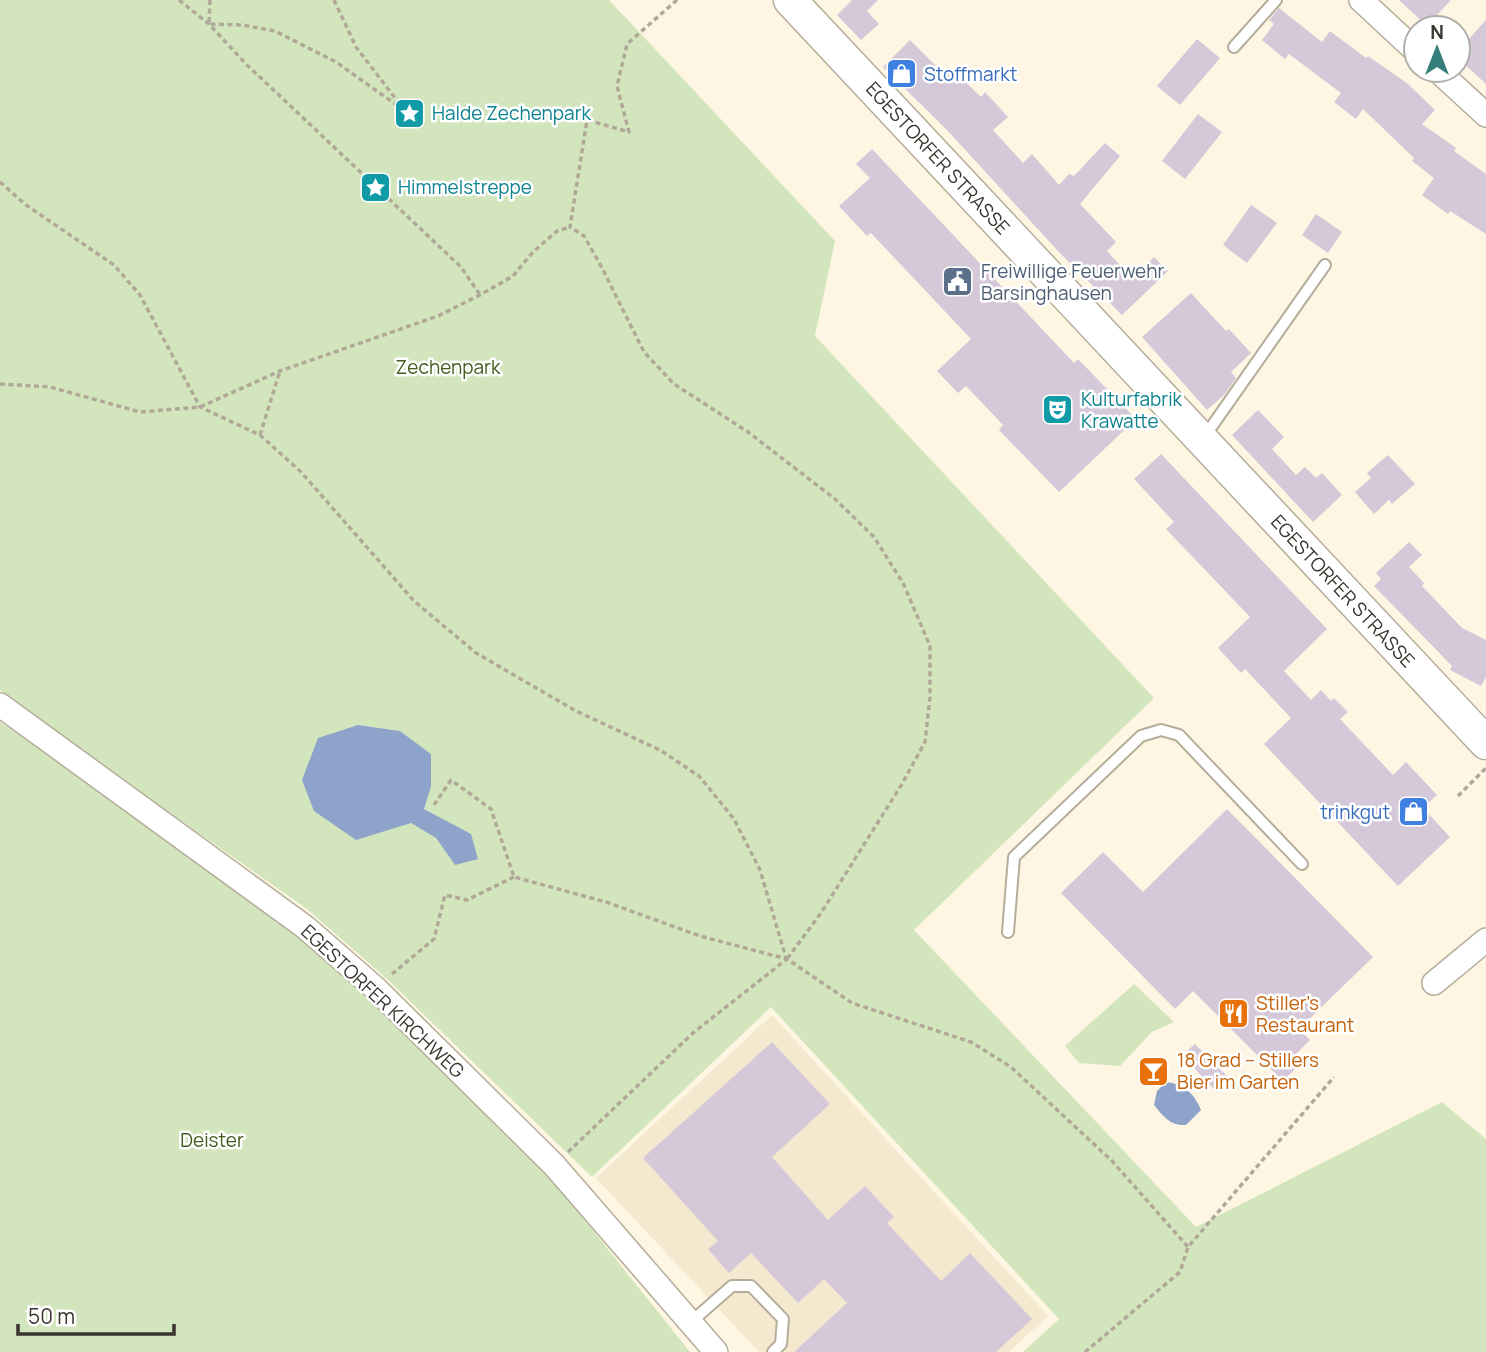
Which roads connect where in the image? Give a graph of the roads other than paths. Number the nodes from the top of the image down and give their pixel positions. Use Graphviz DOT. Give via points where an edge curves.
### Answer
graph roads {
  1 [pos="790,0"];
  2 [pos="1276,0"];
  3 [pos="1361,0"];
  4 [pos="1402,38"];
  5 [pos="1234,47"];
  6 [pos="1452,84"];
  7 [pos="1486,115"];
  8 [pos="1325,265"];
  9 [pos="1200,439"];
  10 [pos="0,705"];
  11 [pos="1486,743"];
  12 [pos="1302,864"];
  13 [pos="1009,932"];
  14 [pos="1486,940"];
  15 [pos="1434,983"];
  16 [pos="691,1322"];
  17 [pos="716,1352"];
  18 [pos="773,1352"];
  1 -- 9 [label="main road, EGESTORFER STRASSE"];
  2 -- 5 [label="lane"];
  3 -- 4 [label="street"];
  6 -- 7 [label="street"];
  8 -- 9 [label="lane"];
  9 -- 11 [label="main road, EGESTORFER STRASSE"];
  10 -- 16 [label="street, EGESTORFER KIRCHWEG" via="305,927 375,988 554,1166"];
  12 -- 13 [label="lane" via="1179,735 1161,730 1141,736 1014,857"];
  14 -- 15 [label="street"];
  16 -- 17 [label="street, EGESTORFER KIRCHWEG"];
  16 -- 18 [label="lane" via="732,1286 751,1286 783,1319 781,1344"];
}
